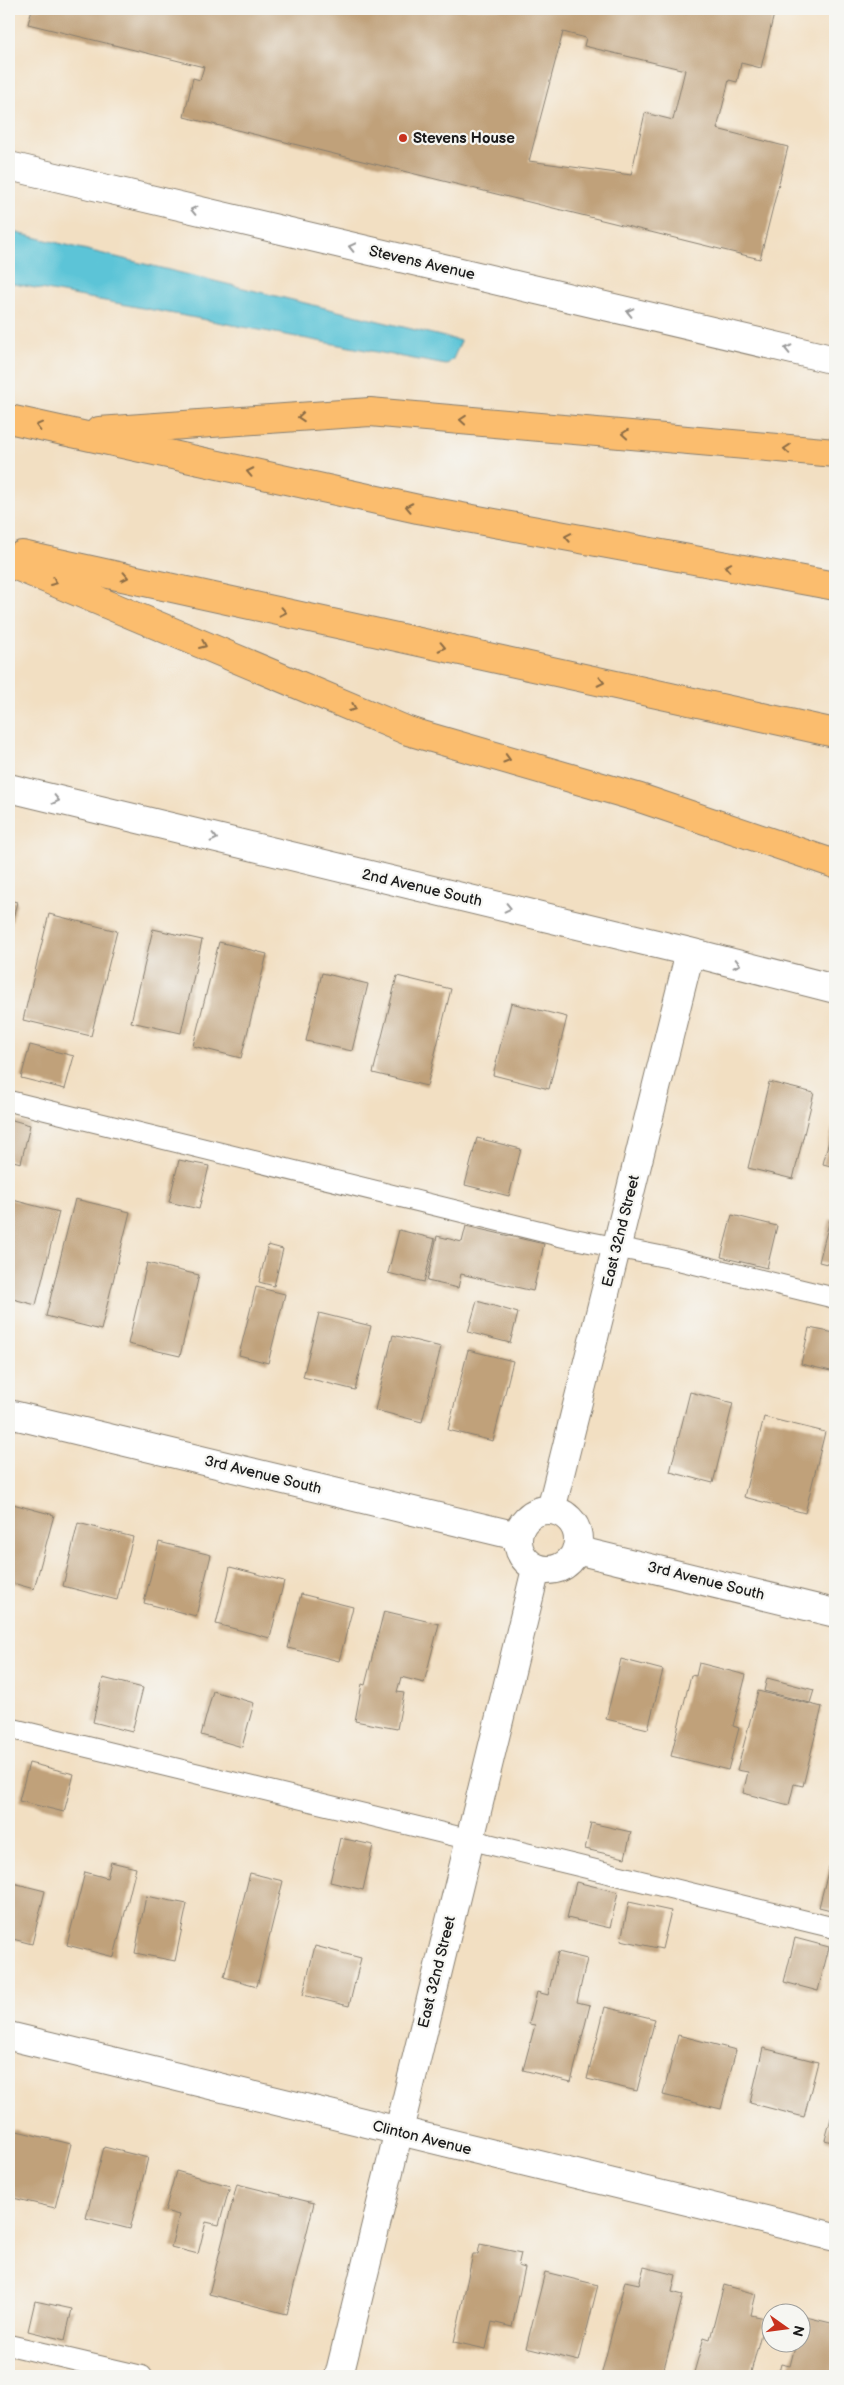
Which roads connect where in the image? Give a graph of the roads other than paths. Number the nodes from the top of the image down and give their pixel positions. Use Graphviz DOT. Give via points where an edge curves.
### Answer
graph roads {
  1 [pos="9,166"];
  2 [pos="835,360"];
  3 [pos="9,419"];
  4 [pos="68,434"];
  5 [pos="835,453"];
  6 [pos="9,552"];
  7 [pos="9,563"];
  8 [pos="776,576"];
  9 [pos="835,586"];
  10 [pos="835,599"];
  11 [pos="835,733"];
  12 [pos="9,788"];
  13 [pos="835,864"];
  14 [pos="690,952"];
  15 [pos="835,989"];
  16 [pos="9,1101"];
  17 [pos="617,1247"];
  18 [pos="835,1298"];
  19 [pos="9,1414"];
  20 [pos="551,1510"];
  21 [pos="517,1536"];
  22 [pos="576,1550"];
  23 [pos="536,1569"];
  24 [pos="835,1613"];
  25 [pos="9,1728"];
  26 [pos="469,1839"];
  27 [pos="835,1928"];
  28 [pos="9,2036"];
  29 [pos="398,2132"];
  30 [pos="835,2237"];
  31 [pos="9,2344"];
  32 [pos="142,2376"];
  33 [pos="338,2376"];
  2 -- 1 [label="street, Stevens Avenue, one-way"];
  4 -- 3 [label="highway, one-way"];
  5 -- 4 [label="highway, one-way" via="370,412"];
  8 -- 4 [label="highway, one-way" via="418,509"];
  6 -- 11 [label="highway, one-way"];
  7 -- 13 [label="highway, one-way" via="408,731 640,798"];
  8 -- 9 [label="highway"];
  8 -- 10 [label="highway"];
  12 -- 14 [label="street, 2nd Avenue South, one-way"];
  14 -- 15 [label="street, 2nd Avenue South, one-way"];
  14 -- 17 [label="street, East 32nd Street"];
  16 -- 17 [label="lane" via="564,1237"];
  17 -- 18 [label="lane"];
  17 -- 20 [label="street, East 32nd Street"];
  19 -- 21 [label="street, 3rd Avenue South"];
  20 -- 21 [label="street" via="533,1514 520,1527"];
  20 -- 22 [label="street" via="567,1517 573,1524 577,1532"];
  21 -- 23 [label="street" via="522,1555"];
  22 -- 23 [label="street" via="572,1559 556,1570"];
  22 -- 24 [label="street, 3rd Avenue South"];
  23 -- 26 [label="street, East 32nd Street"];
  25 -- 26 [label="lane"];
  26 -- 27 [label="lane" via="528,1856"];
  26 -- 29 [label="street, East 32nd Street"];
  28 -- 29 [label="street, Clinton Avenue"];
  29 -- 30 [label="street, Clinton Avenue"];
  29 -- 33 [label="street, East 32nd Street"];
  31 -- 32 [label="lane"];
}
